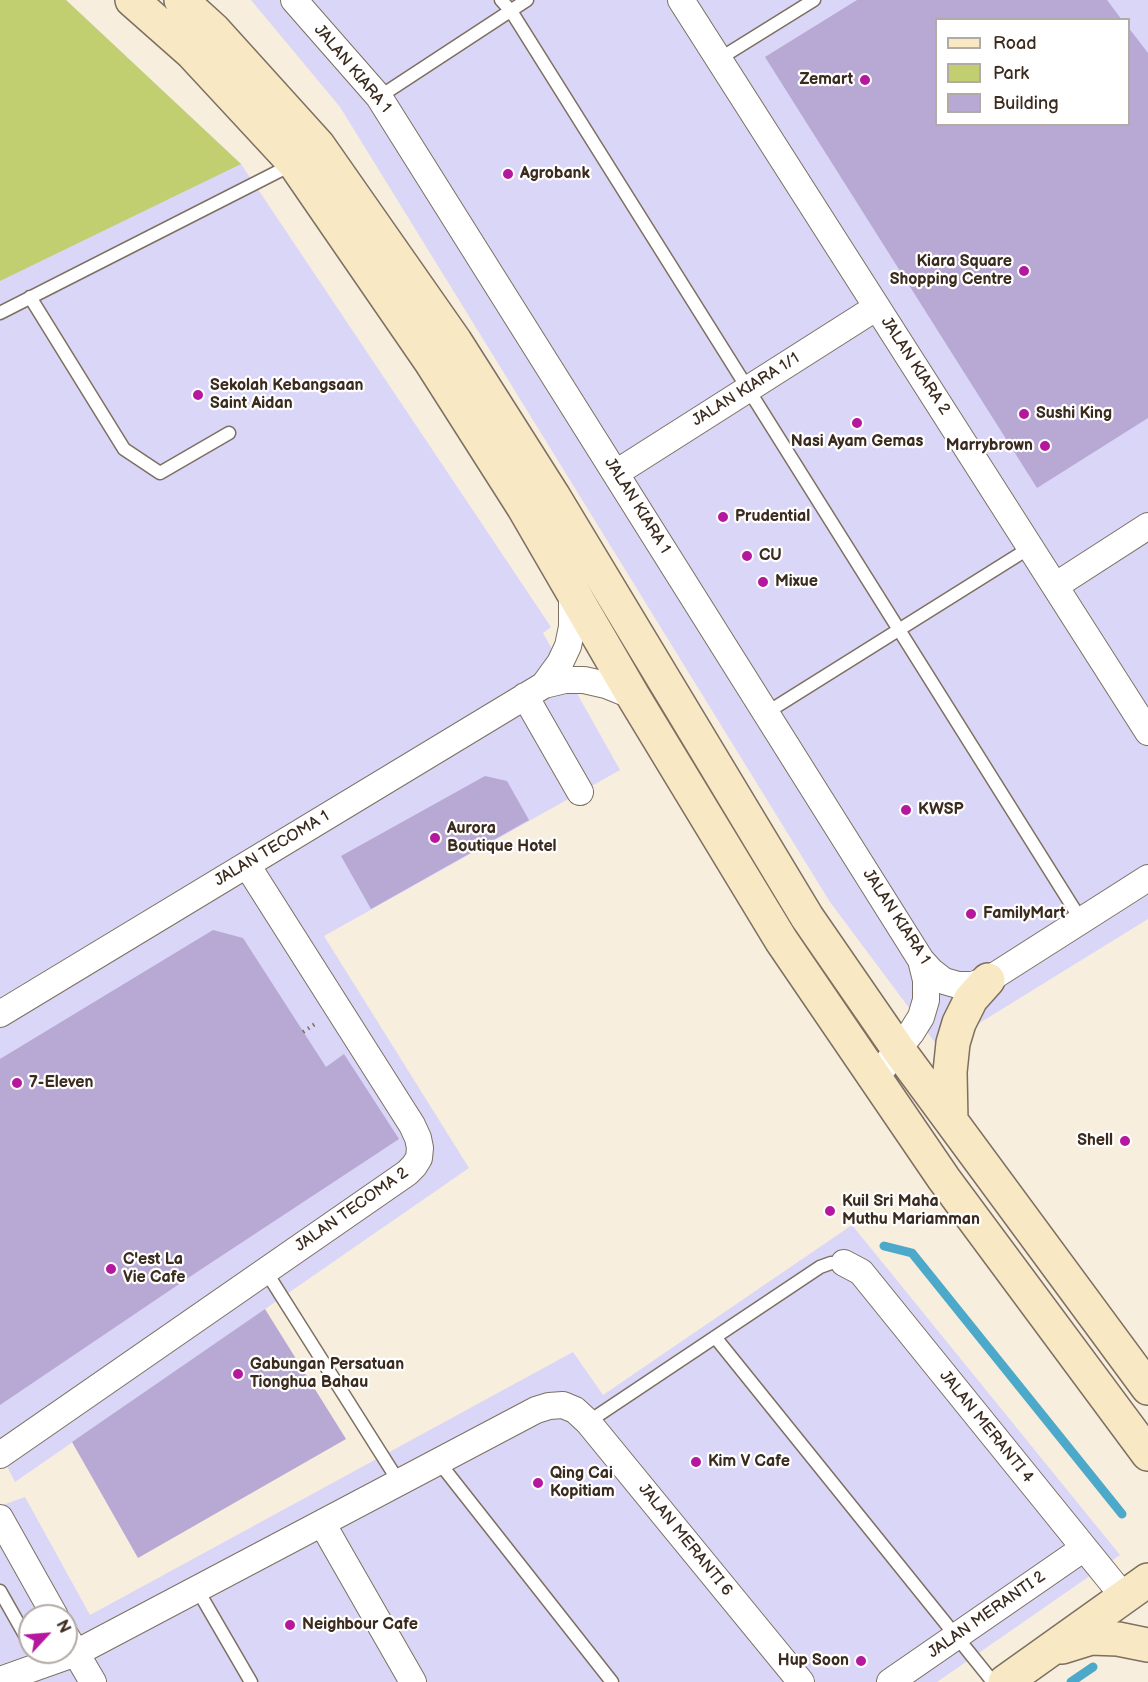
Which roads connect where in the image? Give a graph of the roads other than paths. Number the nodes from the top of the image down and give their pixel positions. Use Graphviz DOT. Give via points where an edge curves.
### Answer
graph roads {
  1 [pos="132,0"];
  2 [pos="181,0"];
  3 [pos="294,0"];
  4 [pos="501,0"];
  5 [pos="527,0"];
  6 [pos="681,0"];
  7 [pos="813,0"];
  8 [pos="511,11"];
  9 [pos="719,59"];
  10 [pos="379,97"];
  11 [pos="306,154"];
  12 [pos="30,297"];
  13 [pos="877,308"];
  14 [pos="0,313"];
  15 [pos="748,389"];
  16 [pos="229,433"];
  17 [pos="616,473"];
  18 [pos="1148,526"];
  19 [pos="1030,547"];
  20 [pos="1055,586"];
  21 [pos="572,592"];
  22 [pos="899,630"];
  23 [pos="535,690"];
  24 [pos="633,696"];
  25 [pos="766,713"];
  26 [pos="1148,732"];
  27 [pos="580,792"];
  28 [pos="247,865"];
  29 [pos="1148,878"];
  30 [pos="1081,920"];
  31 [pos="921,960"];
  32 [pos="988,980"];
  33 [pos="0,1014"];
  34 [pos="898,1049"];
  35 [pos="875,1078"];
  36 [pos="951,1121"];
  37 [pos="844,1263"];
  38 [pos="264,1270"];
  39 [pos="715,1337"];
  40 [pos="1148,1388"];
  41 [pos="588,1422"];
  42 [pos="0,1455"];
  43 [pos="1148,1455"];
  44 [pos="438,1461"];
  45 [pos="399,1482"];
  46 [pos="0,1518"];
  47 [pos="322,1523"];
  48 [pos="1084,1548"];
  49 [pos="1148,1562"];
  50 [pos="1136,1588"];
  51 [pos="196,1589"];
  52 [pos="0,1591"];
  53 [pos="48,1604"];
  54 [pos="18,1623"];
  55 [pos="956,1637"];
  56 [pos="78,1642"];
  57 [pos="1148,1645"];
  58 [pos="1049,1650"];
  59 [pos="78,1657"];
  60 [pos="22,1664"];
  61 [pos="0,1680"];
  62 [pos="93,1682"];
  63 [pos="251,1682"];
  64 [pos="413,1682"];
  65 [pos="612,1682"];
  66 [pos="801,1682"];
  67 [pos="890,1682"];
  68 [pos="993,1682"];
  69 [pos="1005,1682"];
  1 -- 11 [label="main road"];
  2 -- 11 [label="main road" via="214,30"];
  3 -- 10 [label="street, JALAN KIARA 1"];
  4 -- 8 [label="lane"];
  5 -- 8 [label="lane"];
  6 -- 9 [label="street, JALAN KIARA 2"];
  7 -- 9 [label="lane"];
  8 -- 10 [label="lane"];
  8 -- 15 [label="lane"];
  9 -- 13 [label="street, JALAN KIARA 2"];
  10 -- 17 [label="street, JALAN KIARA 1"];
  11 -- 12 [label="lane"];
  11 -- 21 [label="main road"];
  11 -- 34 [label="main road" via="467,361 554,496 807,917"];
  12 -- 14 [label="lane"];
  12 -- 16 [label="lane" via="124,449 160,473"];
  13 -- 15 [label="street, JALAN KIARA 1/1"];
  13 -- 19 [label="street, JALAN KIARA 2"];
  15 -- 17 [label="street, JALAN KIARA 1/1"];
  15 -- 22 [label="lane"];
  17 -- 25 [label="street, JALAN KIARA 1"];
  18 -- 20 [label="street"];
  19 -- 20 [label="street, JALAN KIARA 2"];
  19 -- 22 [label="lane"];
  20 -- 26 [label="street, JALAN KIARA 2" via="1137,705"];
  21 -- 23 [label="street" via="568,646 560,663"];
  21 -- 24 [label="main road"];
  22 -- 25 [label="lane"];
  22 -- 30 [label="lane"];
  23 -- 24 [label="street" via="565,680 584,680"];
  23 -- 27 [label="street"];
  23 -- 28 [label="street, JALAN TECOMA 1"];
  24 -- 35 [label="main road" via="781,940"];
  25 -- 31 [label="street, JALAN KIARA 1"];
  28 -- 33 [label="street, JALAN TECOMA 1"];
  28 -- 38 [label="street, JALAN TECOMA 2" via="412,1125 420,1148 419,1158 407,1173"];
  29 -- 30 [label="street"];
  30 -- 32 [label="street"];
  31 -- 32 [label="street, JALAN KIARA 1" via="944,981 958,986"];
  31 -- 34 [label="street" via="927,980 926,1000 921,1017"];
  32 -- 36 [label="main road" via="971,999 953,1043"];
  34 -- 35 [label="street"];
  34 -- 36 [label="main road"];
  35 -- 43 [label="main road" via="944,1179"];
  36 -- 40 [label="main road"];
  37 -- 39 [label="lane" via="820,1267"];
  37 -- 48 [label="street, JALAN MERANTI 4" via="861,1272"];
  38 -- 42 [label="street, JALAN TECOMA 2"];
  38 -- 45 [label="lane"];
  39 -- 41 [label="lane"];
  39 -- 55 [label="lane"];
  41 -- 44 [label="street, JALAN MERANTI 6" via="563,1405 549,1406"];
  41 -- 66 [label="street, JALAN MERANTI 6"];
  44 -- 45 [label="street"];
  44 -- 65 [label="lane"];
  45 -- 47 [label="street"];
  46 -- 53 [label="street"];
  47 -- 51 [label="street"];
  47 -- 64 [label="street"];
  48 -- 50 [label="street, JALAN MERANTI 4"];
  48 -- 55 [label="street, JALAN MERANTI 2"];
  49 -- 50 [label="main road"];
  50 -- 58 [label="main road"];
  51 -- 56 [label="street"];
  51 -- 63 [label="lane"];
  52 -- 54 [label="lane"];
  55 -- 67 [label="street, JALAN MERANTI 2"];
  55 -- 68 [label="lane"];
  57 -- 58 [label="main road" via="1091,1638"];
  58 -- 69 [label="main road"];
  59 -- 62 [label="street"];
  60 -- 61 [label="street"];
}
